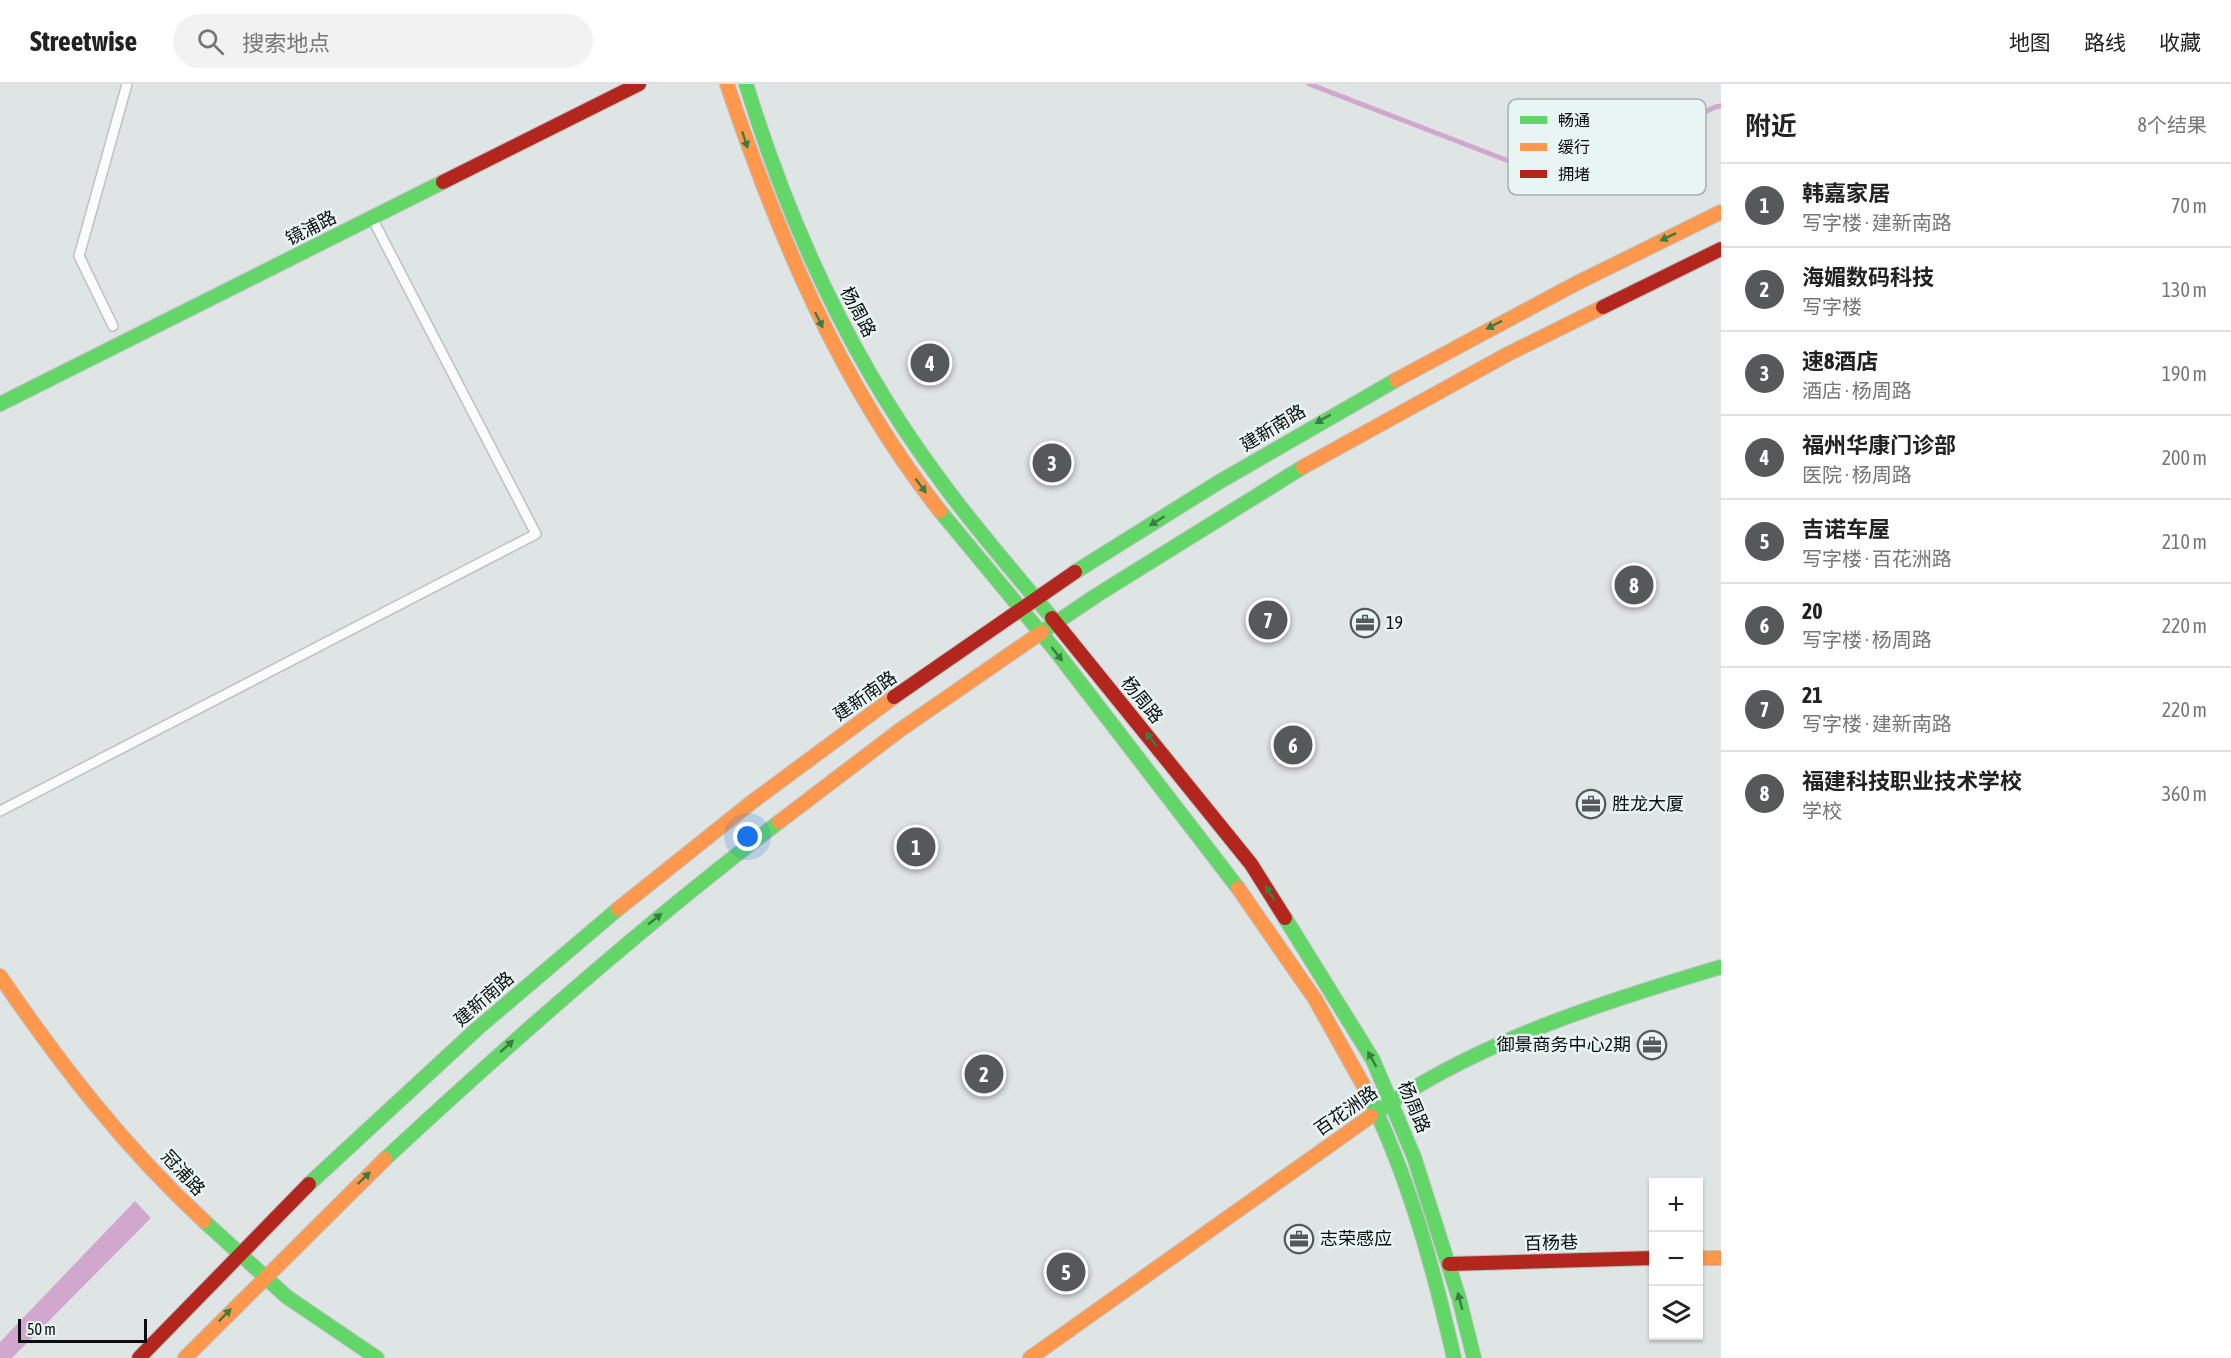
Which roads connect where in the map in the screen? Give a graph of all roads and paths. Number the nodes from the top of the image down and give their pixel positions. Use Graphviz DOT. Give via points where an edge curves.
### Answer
graph roads {
  1 [pos="127,84"];
  2 [pos="639,84"];
  3 [pos="727,84"];
  4 [pos="746,84"];
  5 [pos="1721,212"];
  6 [pos="372,218"];
  7 [pos="1721,249"];
  8 [pos="113,326"];
  9 [pos="0,404"];
  10 [pos="1035,598"];
  11 [pos="1020,607"];
  12 [pos="1055,622"];
  13 [pos="1040,632"];
  14 [pos="0,811"];
  15 [pos="1721,966"];
  16 [pos="0,976"];
  17 [pos="1392,1101"];
  18 [pos="1376,1112"];
  19 [pos="238,1254"];
  20 [pos="1649,1258"];
  21 [pos="1703,1258"];
  22 [pos="1721,1258"];
  23 [pos="1449,1264"];
  24 [pos="263,1276"];
  25 [pos="139,1358"];
  26 [pos="185,1358"];
  27 [pos="376,1358"];
  28 [pos="1030,1358"];
  29 [pos="1454,1358"];
  30 [pos="1474,1358"];
  1 -- 8 [label="lane" via="79,256"];
  2 -- 6 [label="main road, 镜浦路"];
  3 -- 11 [label="main road, 杨周路, one-way" via="782,239 839,358 914,477"];
  4 -- 10 [label="main road, 杨周路" via="784,199 851,339 938,478"];
  5 -- 10 [label="main road, 建新南路, one-way" via="1620,260 1394,379 1244,466"];
  6 -- 9 [label="main road, 镜浦路"];
  6 -- 14 [label="lane" via="536,534"];
  7 -- 12 [label="main road" via="1633,290 1374,426"];
  10 -- 11 [label="main road, 建新南路"];
  10 -- 12 [label="main road, 杨周路"];
  11 -- 13 [label="main road, 杨周路"];
  11 -- 19 [label="main road, 建新南路" via="782,779 599,924 397,1100"];
  12 -- 13 [label="main road"];
  17 -- 12 [label="main road, 杨周路, one-way" via="1373,1059 1251,864"];
  13 -- 18 [label="main road, 杨周路, one-way" via="1206,843 1298,969"];
  24 -- 13 [label="main road, one-way" via="454,1093 618,950 821,790"];
  15 -- 17 [label="main road, 百花洲路" via="1569,1014 1421,1083"];
  16 -- 19 [label="main road, 冠浦路" via="92,1102"];
  17 -- 18 [label="main road, 百花洲路"];
  17 -- 23 [label="main road, 杨周路"];
  18 -- 28 [label="main road, 百花洲路"];
  18 -- 29 [label="main road, 杨周路" via="1426,1251"];
  19 -- 24 [label="main road, 冠浦路"];
  19 -- 25 [label="main road, 建新南路"];
  20 -- 23 [label="main road, 百杨巷"];
  21 -- 22 [label="main road"];
  30 -- 23 [label="main road, 杨周路, one-way"];
  26 -- 24 [label="main road, one-way"];
  24 -- 27 [label="main road, 冠浦路" via="312,1316"];
}
